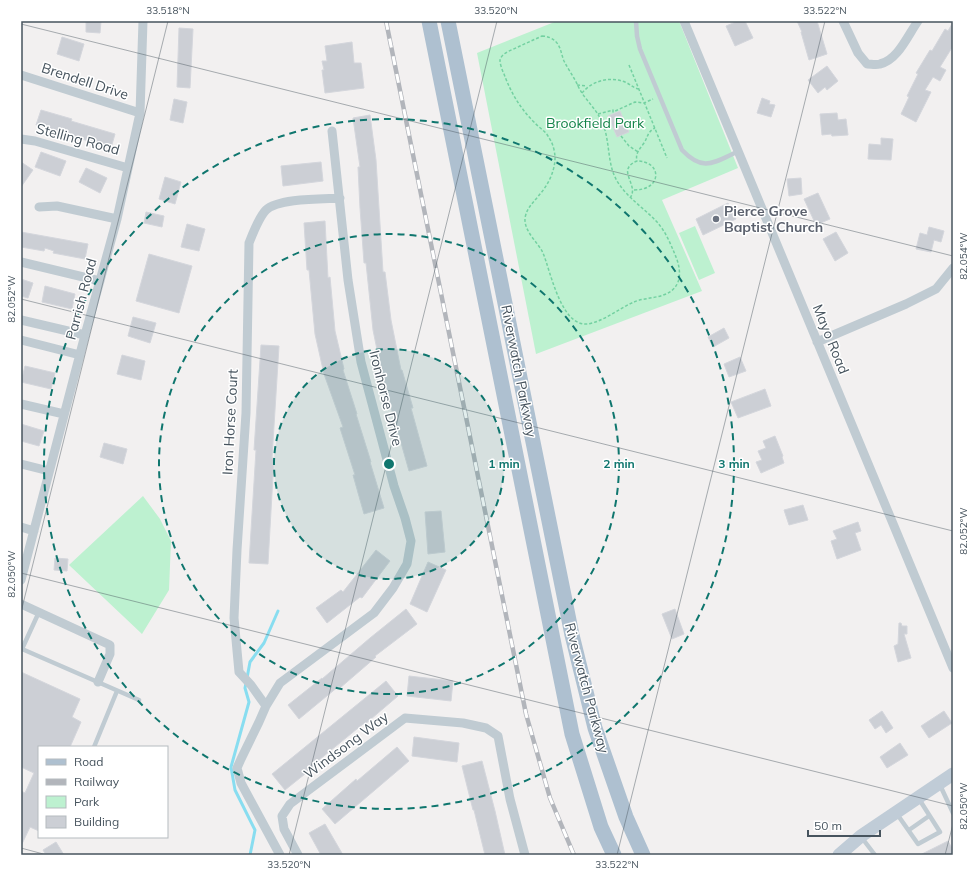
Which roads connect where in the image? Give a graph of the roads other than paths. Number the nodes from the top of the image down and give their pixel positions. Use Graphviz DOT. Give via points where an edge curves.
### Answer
graph roads {
  1 [pos="143,21"];
  2 [pos="430,21"];
  3 [pos="448,21"];
  4 [pos="636,21"];
  5 [pos="684,21"];
  6 [pos="844,21"];
  7 [pos="918,21"];
  8 [pos="21,75"];
  9 [pos="140,113"];
  10 [pos="332,131"];
  11 [pos="21,139"];
  12 [pos="739,151"];
  13 [pos="128,168"];
  14 [pos="340,198"];
  15 [pos="38,207"];
  16 [pos="117,219"];
  17 [pos="21,262"];
  18 [pos="953,268"];
  19 [pos="100,281"];
  20 [pos="21,320"];
  21 [pos="85,335"];
  22 [pos="21,340"];
  23 [pos="817,342"];
  24 [pos="80,355"];
  25 [pos="21,404"];
  26 [pos="64,414"];
  27 [pos="21,464"];
  28 [pos="50,471"];
  29 [pos="21,527"];
  30 [pos="34,531"];
  31 [pos="21,580"];
  32 [pos="21,604"];
  33 [pos="39,612"];
  34 [pos="22,649"];
  35 [pos="953,668"];
  36 [pos="98,682"];
  37 [pos="118,691"];
  38 [pos="138,700"];
  39 [pos="266,706"];
  40 [pos="94,746"];
  41 [pos="953,774"];
  42 [pos="939,783"];
  43 [pos="918,798"];
  44 [pos="896,812"];
  45 [pos="953,813"];
  46 [pos="929,816"];
  47 [pos="909,830"];
  48 [pos="861,836"];
  49 [pos="280,855"];
  50 [pos="298,855"];
  51 [pos="525,855"];
  52 [pos="614,855"];
  53 [pos="643,855"];
  54 [pos="839,855"];
  55 [pos="875,855"];
  1 -- 9 [label="street, Parrish Road"];
  2 -- 52 [label="main road, Riverwatch Parkway" via="572,734 601,827"];
  3 -- 53 [label="main road, Riverwatch Parkway" via="572,635 594,728 626,817"];
  4 -- 12 [label="lane" via="640,49 682,150 689,158 703,164 709,164"];
  5 -- 12 [label="street, Mayo Road"];
  6 -- 7 [label="street" via="858,53 867,64 880,64 890,60"];
  8 -- 9 [label="street, Brendell Drive"];
  9 -- 13 [label="street, Parrish Road"];
  10 -- 14 [label="street, Ironhorse Drive"];
  11 -- 13 [label="street, Stelling Road"];
  12 -- 23 [label="street, Mayo Road"];
  13 -- 16 [label="street, Parrish Road"];
  14 -- 39 [label="street, Ironhorse Drive" via="348,280 361,362 411,541 407,564 374,613 280,683"];
  14 -- 39 [label="street, Iron Horse Court" via="284,202 267,209 249,243 246,413 234,618 239,672"];
  15 -- 16 [label="street" via="57,206"];
  16 -- 19 [label="street, Parrish Road"];
  17 -- 19 [label="street"];
  18 -- 23 [label="street" via="936,289"];
  19 -- 21 [label="street, Parrish Road"];
  20 -- 21 [label="street"];
  21 -- 24 [label="street, Parrish Road"];
  22 -- 24 [label="street"];
  23 -- 35 [label="street, Mayo Road"];
  24 -- 26 [label="street, Parrish Road"];
  25 -- 26 [label="street"];
  26 -- 28 [label="street, Parrish Road"];
  27 -- 28 [label="street"];
  28 -- 30 [label="street, Parrish Road"];
  29 -- 30 [label="street"];
  30 -- 31 [label="street, Parrish Road"];
  32 -- 33 [label="street"];
  33 -- 34 [label="lane"];
  33 -- 36 [label="street" via="110,645 110,654"];
  34 -- 36 [label="lane"];
  36 -- 37 [label="lane"];
  37 -- 38 [label="lane"];
  37 -- 40 [label="lane"];
  39 -- 49 [label="street, Ironhorse Drive" via="237,768 241,783"];
  41 -- 42 [label="street"];
  42 -- 43 [label="street"];
  42 -- 45 [label="lane"];
  43 -- 44 [label="street"];
  43 -- 46 [label="lane"];
  44 -- 47 [label="lane"];
  44 -- 48 [label="street"];
  46 -- 47 [label="lane"];
  46 -- 47 [label="lane" via="940,832 918,844"];
  48 -- 54 [label="street"];
  48 -- 55 [label="lane"];
  50 -- 51 [label="street, Windsong Way" via="284,829 282,816 290,804 405,718 463,723 486,728 498,736 510,799"];
}
